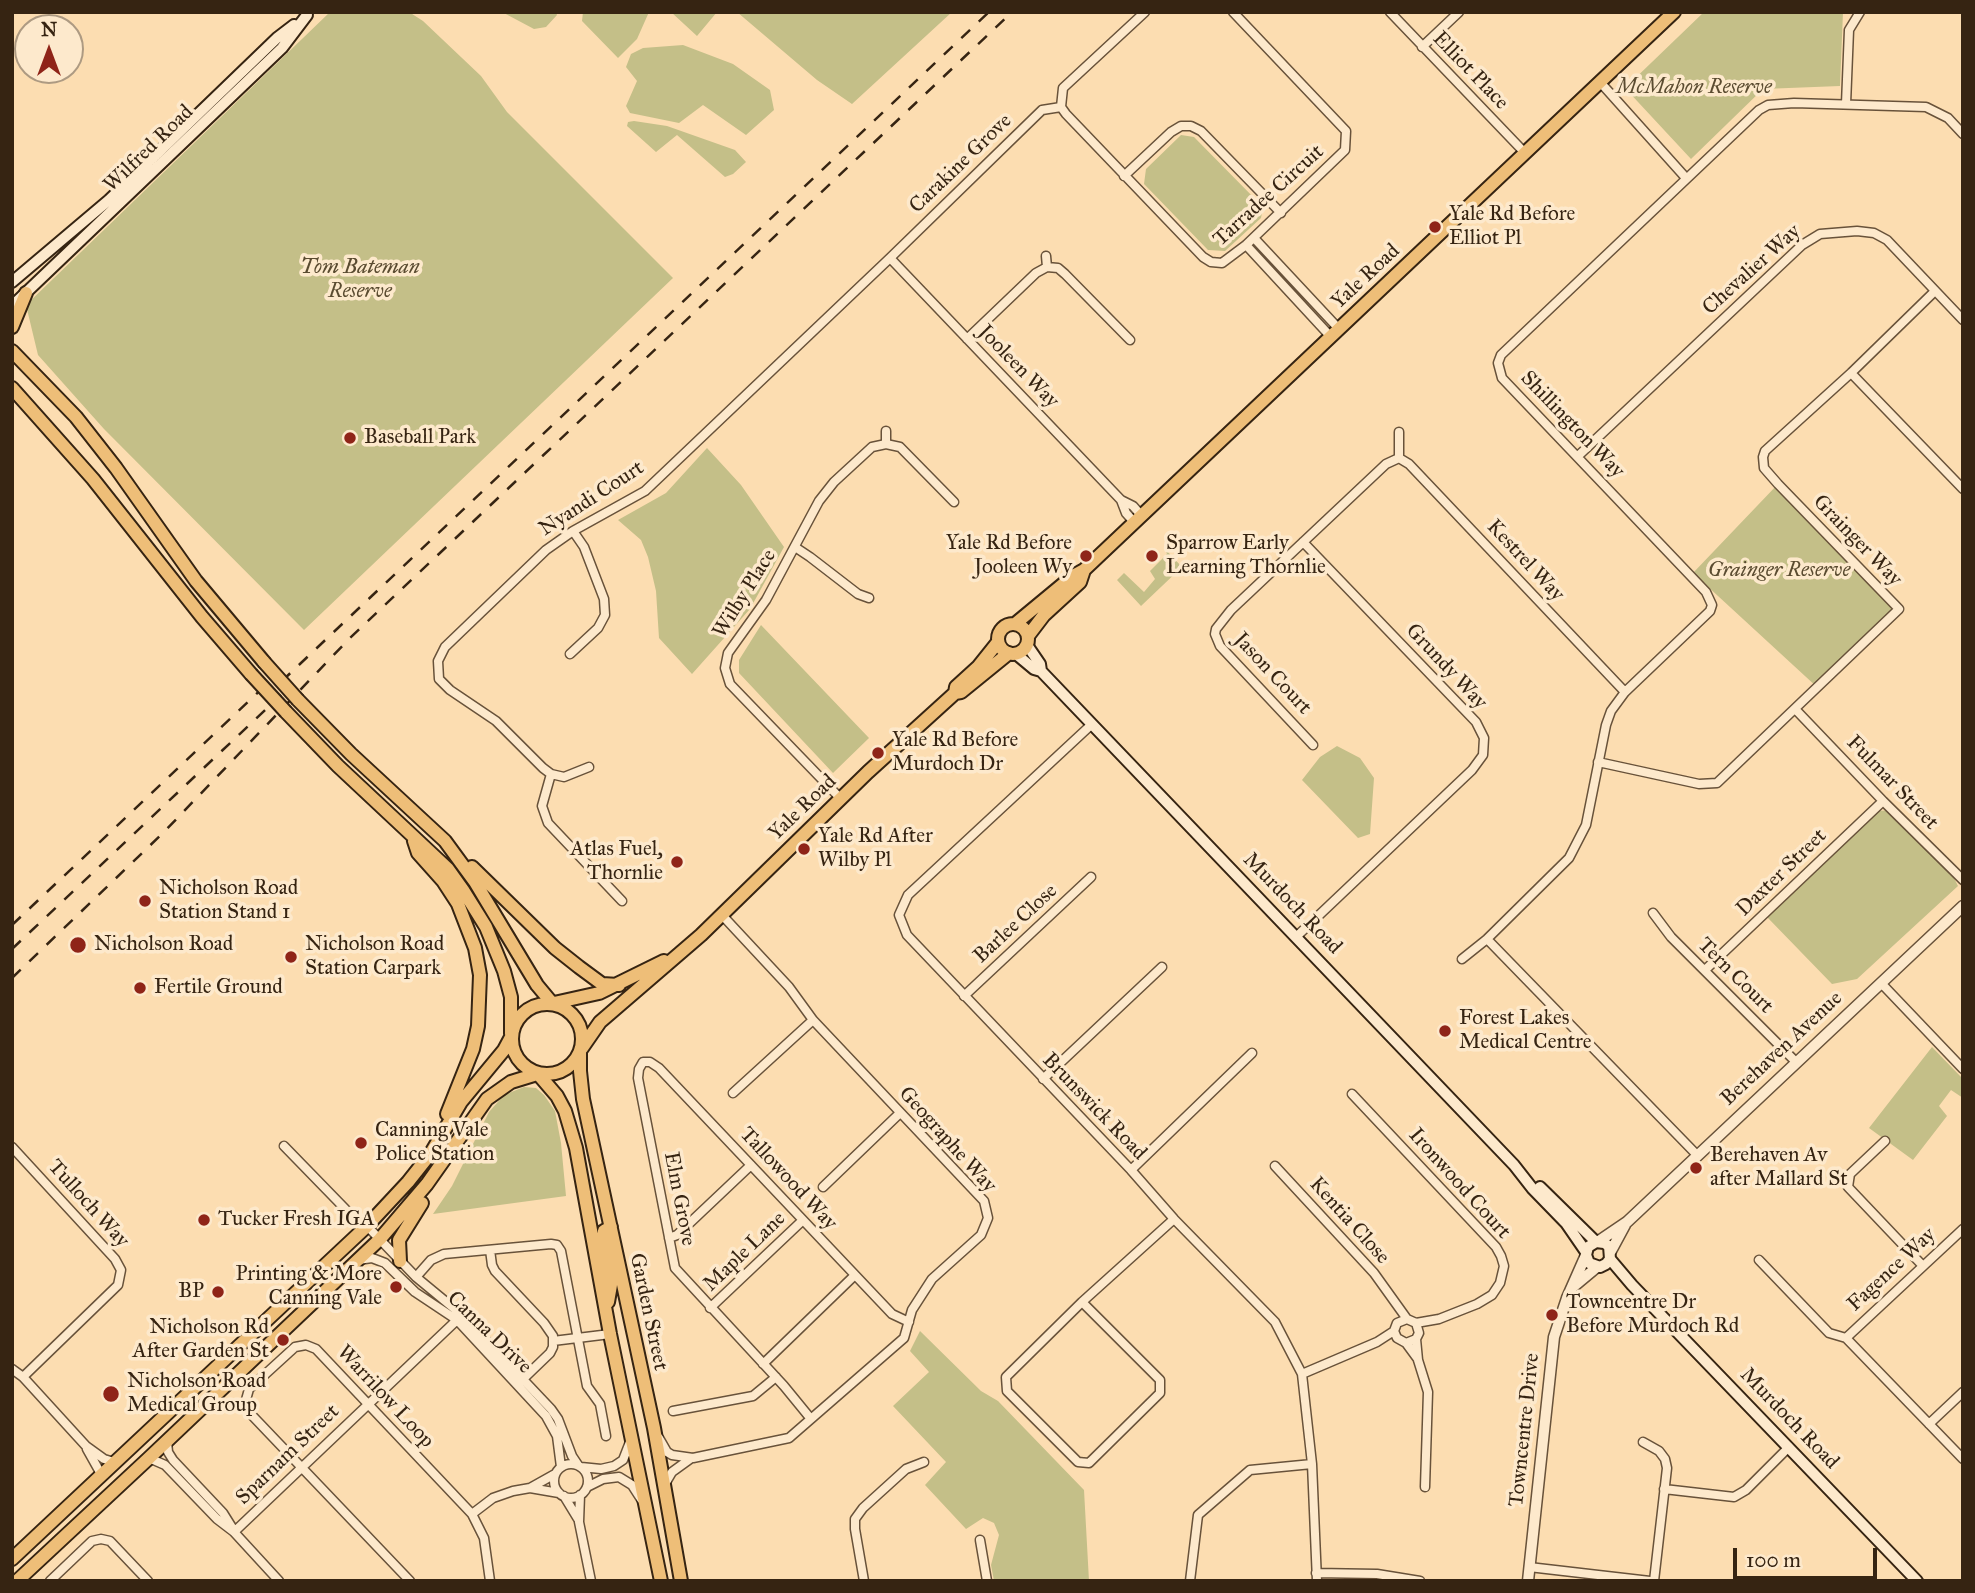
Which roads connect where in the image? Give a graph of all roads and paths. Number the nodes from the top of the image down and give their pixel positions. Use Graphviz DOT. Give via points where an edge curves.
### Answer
graph roads {
  1 [pos="1145,12"];
  2 [pos="1233,12"];
  3 [pos="1390,12"];
  4 [pos="1459,12"];
  5 [pos="1674,12"];
  6 [pos="1860,12"];
  7 [pos="308,14"];
  8 [pos="1422,47"];
  9 [pos="1600,82"];
  10 [pos="1846,104"];
  11 [pos="1061,107"];
  12 [pos="1963,134"];
  13 [pos="1525,153"];
  14 [pos="1125,176"];
  15 [pos="1686,178"];
  16 [pos="1281,213"];
  17 [pos="1254,238"];
  18 [pos="1247,245"];
  19 [pos="1046,256"];
  20 [pos="890,258"];
  21 [pos="1047,267"];
  22 [pos="12,282"];
  23 [pos="1935,291"];
  24 [pos="26,293"];
  25 [pos="12,306"];
  26 [pos="1963,320"];
  27 [pos="12,327"];
  28 [pos="1335,333"];
  29 [pos="967,339"];
  30 [pos="1130,341"];
  31 [pos="12,343"];
  32 [pos="15,354"];
  33 [pos="1850,373"];
  34 [pos="15,394"];
  35 [pos="886,430"];
  36 [pos="1399,432"];
  37 [pos="886,444"];
  38 [pos="1578,456"];
  39 [pos="1399,458"];
  40 [pos="1963,489"];
  41 [pos="954,502"];
  42 [pos="1138,518"];
  43 [pos="573,531"];
  44 [pos="1303,542"];
  45 [pos="795,547"];
  46 [pos="1084,570"];
  47 [pos="869,598"];
  48 [pos="1015,624"];
  49 [pos="1027,641"];
  50 [pos="998,642"];
  51 [pos="570,654"];
  52 [pos="1012,654"];
  53 [pos="1041,671"];
  54 [pos="1625,692"];
  55 [pos="955,693"];
  56 [pos="1796,710"];
  57 [pos="1091,724"];
  58 [pos="1313,745"];
  59 [pos="1598,762"];
  60 [pos="589,767"];
  61 [pos="551,774"];
  62 [pos="840,798"];
  63 [pos="1883,801"];
  64 [pos="411,834"];
  65 [pos="445,841"];
  66 [pos="1091,877"];
  67 [pos="1963,880"];
  68 [pos="622,901"];
  69 [pos="1963,906"];
  70 [pos="1653,913"];
  71 [pos="721,914"];
  72 [pos="1296,937"];
  73 [pos="1487,939"];
  74 [pos="680,953"];
  75 [pos="1462,959"];
  76 [pos="1162,967"];
  77 [pos="1705,970"];
  78 [pos="1881,983"];
  79 [pos="619,985"];
  80 [pos="964,996"];
  81 [pos="553,1003"];
  82 [pos="813,1020"];
  83 [pos="511,1036"];
  84 [pos="581,1050"];
  85 [pos="1252,1054"];
  86 [pos="643,1062"];
  87 [pos="1796,1062"];
  88 [pos="1963,1069"];
  89 [pos="538,1075"];
  90 [pos="1043,1079"];
  91 [pos="733,1093"];
  92 [pos="1352,1094"];
  93 [pos="900,1113"];
  94 [pos="1885,1142"];
  95 [pos="284,1146"];
  96 [pos="436,1146"];
  97 [pos="12,1147"];
  98 [pos="451,1152"];
  99 [pos="1697,1155"];
  100 [pos="751,1165"];
  101 [pos="1514,1165"];
  102 [pos="1275,1166"];
  103 [pos="1131,1170"];
  104 [pos="823,1187"];
  105 [pos="1174,1219"];
  106 [pos="803,1220"];
  107 [pos="1628,1222"];
  108 [pos="367,1226"];
  109 [pos="611,1227"];
  110 [pos="1963,1229"];
  111 [pos="669,1238"];
  112 [pos="380,1239"];
  113 [pos="1598,1241"];
  114 [pos="490,1250"];
  115 [pos="1586,1253"];
  116 [pos="1611,1255"];
  117 [pos="1759,1260"];
  118 [pos="356,1261"];
  119 [pos="400,1261"];
  120 [pos="1923,1266"];
  121 [pos="1598,1267"];
  122 [pos="855,1275"];
  123 [pos="416,1277"];
  124 [pos="1632,1286"];
  125 [pos="1573,1287"];
  126 [pos="1394,1301"];
  127 [pos="1082,1302"];
  128 [pos="710,1308"];
  129 [pos="607,1313"];
  130 [pos="1407,1319"];
  131 [pos="1439,1319"];
  132 [pos="457,1320"];
  133 [pos="909,1322"];
  134 [pos="1416,1323"];
  135 [pos="1396,1327"];
  136 [pos="610,1334"];
  137 [pos="1417,1336"];
  138 [pos="1846,1338"];
  139 [pos="578,1339"];
  140 [pos="553,1341"];
  141 [pos="1377,1342"];
  142 [pos="1402,1342"];
  143 [pos="1419,1360"];
  144 [pos="763,1364"];
  145 [pos="12,1369"];
  146 [pos="1302,1374"];
  147 [pos="23,1377"];
  148 [pos="776,1377"];
  149 [pos="523,1379"];
  150 [pos="1963,1392"];
  151 [pos="367,1404"];
  152 [pos="673,1411"];
  153 [pos="811,1419"];
  154 [pos="1929,1424"];
  155 [pos="653,1428"];
  156 [pos="632,1432"];
  157 [pos="606,1436"];
  158 [pos="167,1441"];
  159 [pos="1643,1442"];
  160 [pos="86,1446"];
  161 [pos="1789,1447"];
  162 [pos="149,1458"];
  163 [pos="693,1458"];
  164 [pos="1963,1459"];
  165 [pos="924,1461"];
  166 [pos="114,1462"];
  167 [pos="1312,1464"];
  168 [pos="580,1466"];
  169 [pos="301,1467"];
  170 [pos="559,1470"];
  171 [pos="101,1474"];
  172 [pos="664,1486"];
  173 [pos="587,1487"];
  174 [pos="1424,1487"];
  175 [pos="530,1488"];
  176 [pos="1664,1489"];
  177 [pos="562,1494"];
  178 [pos="580,1495"];
  179 [pos="647,1507"];
  180 [pos="471,1514"];
  181 [pos="579,1522"];
  182 [pos="234,1532"];
  183 [pos="980,1540"];
  184 [pos="12,1559"];
  185 [pos="1529,1567"];
  186 [pos="1317,1577"];
  187 [pos="17,1581"];
  188 [pos="50,1581"];
  189 [pos="148,1581"];
  190 [pos="279,1581"];
  191 [pos="410,1581"];
  192 [pos="490,1581"];
  193 [pos="591,1581"];
  194 [pos="661,1581"];
  195 [pos="681,1581"];
  196 [pos="864,1581"];
  197 [pos="987,1581"];
  198 [pos="1190,1581"];
  199 [pos="1420,1581"];
  200 [pos="1528,1581"];
  201 [pos="1652,1581"];
  202 [pos="1917,1581"];
  1 -- 11 [label="street" via="1063,88"];
  2 -- 16 [label="street, Tarradee Circuit" via="1346,131 1345,150"];
  3 -- 8 [label="street, Elliot Place"];
  4 -- 8 [label="street"];
  5 -- 9 [label="main road, Yale Road"];
  6 -- 10 [label="street" via="1849,30"];
  7 -- 22 [label="main road, Wilfred Road" via="277,38 80,226"];
  7 -- 24 [label="main road, Wilfred Road" via="282,48"];
  8 -- 13 [label="street, Elliot Place"];
  9 -- 13 [label="main road, Yale Road"];
  9 -- 15 [label="street"];
  10 -- 12 [label="street, Shillington Way" via="1926,107 1948,118"];
  10 -- 15 [label="street, Shillington Way" via="1768,105"];
  11 -- 14 [label="street, Tarradee Circuit"];
  11 -- 20 [label="street, Carakine Grove" via="1042,110"];
  13 -- 28 [label="main road, Yale Road"];
  14 -- 16 [label="street" via="1171,132 1191,126"];
  14 -- 18 [label="street, Tarradee Circuit" via="1211,262 1229,260"];
  15 -- 38 [label="street, Shillington Way" via="1501,355 1502,378"];
  16 -- 17 [label="street, Tarradee Circuit"];
  17 -- 18 [label="street, Tarradee Circuit"];
  17 -- 28 [label="street"];
  18 -- 28 [label="street"];
  19 -- 21 [label="street"];
  20 -- 29 [label="street, Jooleen Way"];
  20 -- 43 [label="street, Nyandi Court" via="645,491"];
  21 -- 29 [label="street"];
  21 -- 30 [label="street" via="1065,274"];
  23 -- 26 [label="street, Chevalier Way"];
  23 -- 33 [label="street, Grainger Way"];
  23 -- 38 [label="street, Chevalier Way" via="1887,240 1874,233 1841,231 1813,237"];
  24 -- 25 [label="main road, Wilfred Road"];
  24 -- 27 [label="main road"];
  28 -- 42 [label="main road, Yale Road"];
  29 -- 42 [label="street, Jooleen Way" via="1121,500 1126,513"];
  31 -- 32 [label="main road"];
  32 -- 65 [label="main road, bridge" via="76,417 196,581 264,662 351,754"];
  33 -- 40 [label="street"];
  33 -- 56 [label="street, Grainger Way" via="1765,451 1762,463 1899,609"];
  34 -- 64 [label="main road, bridge" via="93,478 251,674"];
  35 -- 37 [label="street"];
  36 -- 39 [label="street"];
  37 -- 41 [label="street" via="905,451"];
  37 -- 45 [label="street, Wilby Place" via="872,447 834,482"];
  38 -- 54 [label="street, Shillington Way" via="1706,592 1712,605"];
  39 -- 44 [label="street" via="1386,464"];
  39 -- 54 [label="street, Kestrel Way"];
  42 -- 46 [label="main road, Yale Road"];
  43 -- 51 [label="street" via="604,599 605,615"];
  43 -- 61 [label="street, Nyandi Court" via="546,550 445,647 438,661 439,679 496,721"];
  44 -- 58 [label="street, Jason Court" via="1219,623 1216,634 1220,646"];
  44 -- 72 [label="street, Grundy Way" via="1476,722 1484,738 1483,755 1472,770"];
  45 -- 47 [label="street"];
  45 -- 62 [label="street, Wilby Place" via="766,600 727,653 725,668 730,684"];
  46 -- 48 [label="main road, Yale Road"];
  46 -- 49 [label="main road, Yale Road" via="1080,582 1044,615"];
  48 -- 49 [label="main road" via="1025,630"];
  48 -- 50 [label="main road" via="1002,628"];
  49 -- 52 [label="main road"];
  49 -- 53 [label="main road, Murdoch Road"];
  50 -- 52 [label="main road"];
  50 -- 55 [label="main road, Yale Road"];
  52 -- 53 [label="main road, Murdoch Road"];
  52 -- 55 [label="main road, Yale Road"];
  53 -- 57 [label="main road, Murdoch Road"];
  54 -- 59 [label="street, Shillington Way" via="1608,718"];
  55 -- 62 [label="main road, Yale Road"];
  56 -- 59 [label="street, Grainger Way" via="1717,783 1699,785"];
  56 -- 63 [label="street, Fulmar Street"];
  57 -- 72 [label="main road, Murdoch Road"];
  57 -- 80 [label="street, Brunswick Road" via="908,894 899,915 907,935"];
  59 -- 73 [label="street, Shillington Way" via="1586,825 1576,848"];
  60 -- 61 [label="street" via="564,777"];
  61 -- 68 [label="street" via="542,806 548,823"];
  62 -- 71 [label="main road, Yale Road"];
  63 -- 67 [label="street, Fulmar Street"];
  63 -- 77 [label="street, Daxter Street"];
  64 -- 83 [label="main road" via="448,870 486,927 511,997"];
  64 -- 96 [label="main road" via="418,853 458,904 480,975 473,1049"];
  65 -- 79 [label="main road" via="555,947 602,984"];
  65 -- 81 [label="main road"];
  66 -- 80 [label="street, Barlee Close"];
  69 -- 78 [label="street, Berehaven Avenue"];
  70 -- 77 [label="street, Tern Court"];
  71 -- 74 [label="main road, Yale Road"];
  71 -- 82 [label="street, Geographe Way" via="789,987"];
  72 -- 101 [label="main road, Murdoch Road"];
  73 -- 75 [label="street, Shillington Way"];
  73 -- 99 [label="street"];
  74 -- 79 [label="main road, Yale Road"];
  74 -- 84 [label="main road, Yale Road" via="600,1022"];
  76 -- 90 [label="street"];
  77 -- 87 [label="street, Tern Court"];
  78 -- 87 [label="street, Berehaven Avenue"];
  78 -- 88 [label="street"];
  79 -- 81 [label="main road, Yale Road"];
  80 -- 90 [label="street, Brunswick Road"];
  81 -- 83 [label="main road" via="526,1011"];
  81 -- 84 [label="main road" via="580,1025"];
  82 -- 91 [label="street"];
  82 -- 93 [label="street, Geographe Way"];
  83 -- 89 [label="main road" via="518,1059"];
  83 -- 96 [label="main road" via="461,1102"];
  84 -- 89 [label="main road" via="563,1069"];
  84 -- 109 [label="main road, Garden Street" via="581,1087"];
  85 -- 103 [label="street"];
  86 -- 100 [label="street, Tallowood Way" via="659,1068"];
  86 -- 111 [label="street, Elm Grove" via="638,1078"];
  87 -- 99 [label="street, Berehaven Avenue"];
  89 -- 98 [label="main road" via="511,1082 487,1099"];
  89 -- 129 [label="main road, Garden Street" via="557,1096 571,1127"];
  90 -- 103 [label="street, Brunswick Road"];
  92 -- 131 [label="street, Ironwood Court" via="1501,1256 1504,1266 1492,1295"];
  93 -- 104 [label="street"];
  93 -- 133 [label="street, Geographe Way" via="984,1201 988,1218 981,1235 932,1279"];
  94 -- 120 [label="street" via="1850,1174 1849,1187"];
  95 -- 108 [label="street, Canna Drive"];
  96 -- 108 [label="main road"];
  97 -- 147 [label="street, Tulloch Way" via="121,1270 118,1284"];
  98 -- 112 [label="main road"];
  98 -- 119 [label="main road" via="446,1170 399,1240"];
  99 -- 107 [label="street, Berehaven Avenue"];
  100 -- 106 [label="street, Tallowood Way"];
  100 -- 111 [label="street"];
  101 -- 113 [label="main road, Murdoch Road"];
  101 -- 115 [label="main road, Murdoch Road" via="1566,1223"];
  102 -- 126 [label="street, Kentia Close" via="1374,1273"];
  103 -- 105 [label="street, Brunswick Road"];
  105 -- 127 [label="street"];
  105 -- 146 [label="street, Brunswick Road" via="1275,1322"];
  106 -- 122 [label="street, Tallowood Way"];
  106 -- 128 [label="street, Maple Lane"];
  107 -- 113 [label="street, Berehaven Avenue"];
  107 -- 116 [label="street, Berehaven Avenue"];
  108 -- 112 [label="street, Canna Drive"];
  108 -- 166 [label="main road"];
  109 -- 129 [label="main road" via="604,1231 603,1239 611,1285"];
  109 -- 155 [label="main road, Garden Street"];
  110 -- 120 [label="street, Fagence Way"];
  111 -- 128 [label="street, Elm Grove" via="676,1268"];
  112 -- 118 [label="main road"];
  112 -- 119 [label="street, Canna Drive"];
  113 -- 115 [label="main road"];
  113 -- 116 [label="main road, Murdoch Road" via="1604,1242"];
  114 -- 123 [label="street" via="444,1254 430,1260"];
  114 -- 139 [label="street" via="557,1245"];
  114 -- 140 [label="street" via="493,1268 544,1322"];
  115 -- 121 [label="main road, Murdoch Road" via="1589,1263"];
  115 -- 125 [label="street, Towncentre Drive"];
  116 -- 121 [label="main road"];
  116 -- 124 [label="main road, Murdoch Road"];
  117 -- 138 [label="street" via="1829,1333"];
  118 -- 132 [label="street, Canna Drive" via="372,1258 385,1263 415,1292"];
  118 -- 158 [label="main road"];
  119 -- 123 [label="street, Canna Drive"];
  120 -- 138 [label="street, Fagence Way"];
  121 -- 124 [label="main road, Murdoch Road"];
  121 -- 125 [label="street, Towncentre Drive"];
  122 -- 133 [label="street, Tallowood Way" via="892,1314"];
  122 -- 144 [label="street"];
  123 -- 149 [label="street, Canna Drive" via="462,1315"];
  124 -- 161 [label="main road, Murdoch Road"];
  125 -- 185 [label="street, Towncentre Drive" via="1550,1364"];
  126 -- 130 [label="street, Kentia Close"];
  126 -- 135 [label="street, Kentia Close"];
  127 -- 127 [label="street" via="1006,1377 1005,1385 1078,1462 1089,1463 1160,1393 1160,1380"];
  128 -- 144 [label="street, Elm Grove"];
  129 -- 136 [label="main road, Garden Street"];
  130 -- 134 [label="street"];
  130 -- 135 [label="street, Ironwood Court"];
  131 -- 134 [label="street, Ironwood Court"];
  131 -- 137 [label="street, Ironwood Court"];
  132 -- 151 [label="street, Sparnam Street"];
  132 -- 170 [label="street, Canna Drive" via="547,1416 557,1436"];
  133 -- 153 [label="street, Geographe Way" via="904,1338"];
  134 -- 137 [label="street"];
  135 -- 141 [label="street, Ironwood Court"];
  135 -- 142 [label="street"];
  136 -- 139 [label="street"];
  136 -- 156 [label="main road, Garden Street"];
  137 -- 142 [label="street, Ironwood Court"];
  137 -- 143 [label="street"];
  138 -- 154 [label="street"];
  139 -- 140 [label="street"];
  139 -- 157 [label="street" via="587,1385 600,1404"];
  140 -- 149 [label="street" via="550,1353"];
  141 -- 142 [label="street, Ironwood Court"];
  141 -- 146 [label="street, Ironwood Court"];
  142 -- 143 [label="street"];
  143 -- 174 [label="street" via="1428,1392"];
  144 -- 148 [label="street, Elm Grove"];
  145 -- 147 [label="street"];
  146 -- 167 [label="street, Brunswick Road"];
  147 -- 160 [label="street"];
  148 -- 152 [label="street" via="753,1396"];
  148 -- 153 [label="street, Elm Grove"];
  149 -- 168 [label="street, Canna Drive" via="558,1419"];
  150 -- 154 [label="street"];
  151 -- 169 [label="street, Sparnam Street"];
  151 -- 169 [label="street, Warrilow Loop" via="316,1349 306,1345 295,1347 249,1389 244,1407"];
  151 -- 180 [label="street, Warrilow Loop"];
  153 -- 163 [label="street, Geographe Way" via="789,1438"];
  154 -- 164 [label="street"];
  155 -- 163 [label="street" via="667,1452"];
  155 -- 172 [label="main road, Garden Street"];
  156 -- 168 [label="street" via="627,1454 619,1463 608,1468"];
  156 -- 179 [label="main road, Garden Street"];
  158 -- 162 [label="main road"];
  158 -- 182 [label="street" via="173,1460 223,1513"];
  159 -- 176 [label="street" via="1665,1459"];
  160 -- 166 [label="street"];
  160 -- 171 [label="street"];
  161 -- 176 [label="street" via="1734,1497"];
  161 -- 202 [label="main road, Murdoch Road"];
  162 -- 182 [label="street" via="165,1465"];
  162 -- 187 [label="main road"];
  163 -- 172 [label="street, Geographe Way" via="672,1472"];
  165 -- 196 [label="street" via="906,1469 855,1519"];
  166 -- 171 [label="main road"];
  167 -- 186 [label="street, Brunswick Road"];
  167 -- 198 [label="street" via="1250,1470 1199,1515"];
  168 -- 170 [label="street"];
  168 -- 173 [label="street" via="588,1476"];
  169 -- 182 [label="street, Sparnam Street"];
  169 -- 191 [label="street, Warrilow Loop"];
  170 -- 175 [label="street"];
  170 -- 177 [label="street" via="554,1483"];
  171 -- 184 [label="main road"];
  172 -- 195 [label="main road, Garden Street"];
  173 -- 178 [label="street"];
  173 -- 179 [label="street" via="610,1477 623,1478"];
  175 -- 177 [label="street"];
  175 -- 180 [label="street" via="493,1498"];
  176 -- 201 [label="street"];
  177 -- 178 [label="street"];
  177 -- 181 [label="street"];
  178 -- 181 [label="street"];
  179 -- 194 [label="main road, Garden Street"];
  180 -- 192 [label="street, Warrilow Loop" via="484,1538"];
  181 -- 193 [label="street"];
  182 -- 190 [label="street"];
  183 -- 197 [label="street"];
  185 -- 200 [label="street, Towncentre Drive"];
  185 -- 201 [label="street"];
  186 -- 199 [label="street" via="1377,1574"];
  188 -- 189 [label="street" via="92,1541 101,1539 110,1541"];
}
